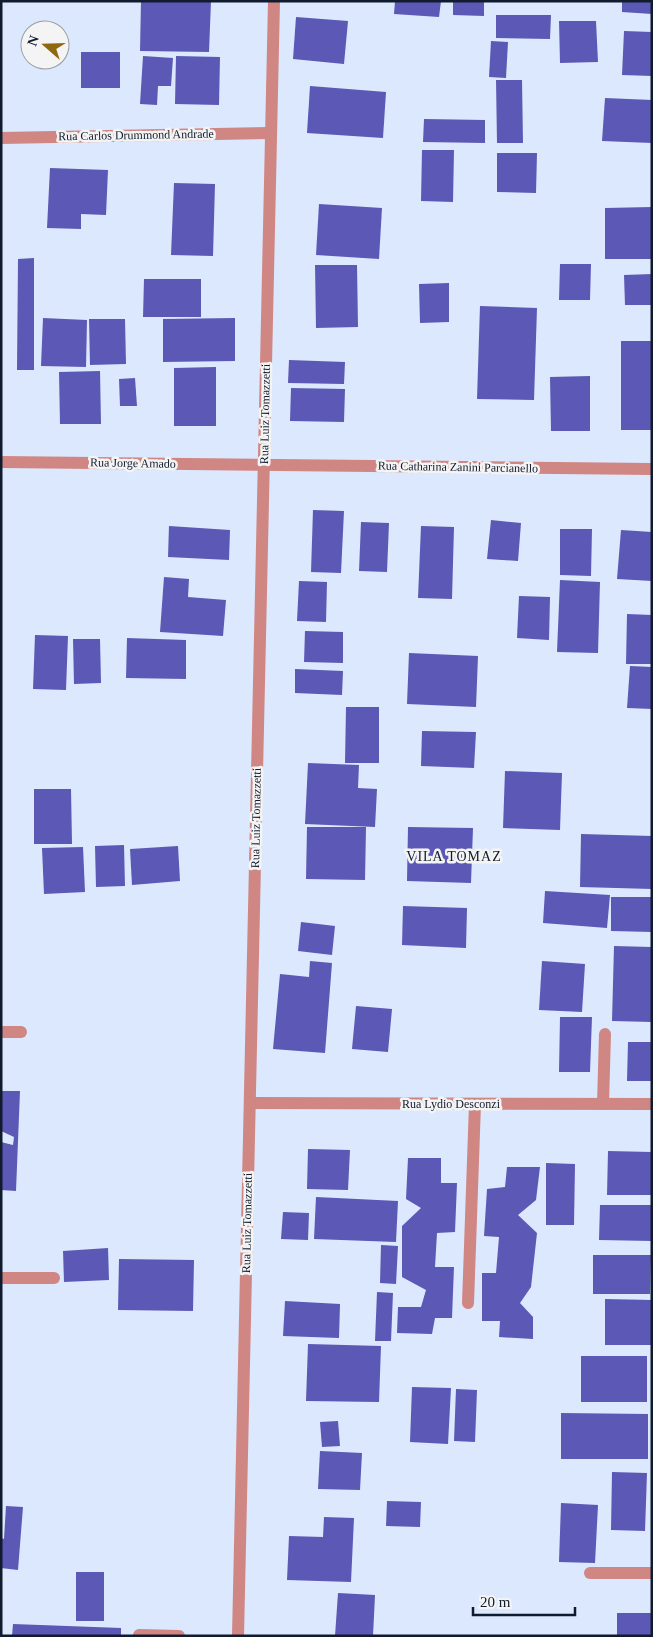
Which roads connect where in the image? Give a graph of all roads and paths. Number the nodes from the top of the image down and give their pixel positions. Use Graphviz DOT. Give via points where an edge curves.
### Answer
graph roads {
  1 [pos="274,1"];
  2 [pos="271,133"];
  3 [pos="1,138"];
  4 [pos="1,462"];
  5 [pos="264,465"];
  6 [pos="652,468"];
  7 [pos="1,1032"];
  8 [pos="21,1032"];
  9 [pos="605,1034"];
  10 [pos="250,1103"];
  11 [pos="475,1104"];
  12 [pos="603,1104"];
  13 [pos="652,1104"];
  14 [pos="1,1278"];
  15 [pos="54,1278"];
  16 [pos="468,1303"];
  17 [pos="652,1572"];
  18 [pos="590,1573"];
  19 [pos="139,1635"];
  20 [pos="179,1636"];
  21 [pos="238,1636"];
  1 -- 2 [label="street, Rua Luiz Tomazzetti"];
  2 -- 3 [label="street, Rua Carlos Drummond Andrade"];
  2 -- 5 [label="street, Rua Luiz Tomazzetti"];
  4 -- 5 [label="street, Rua Jorge Amado"];
  5 -- 6 [label="street, Rua Catharina Zanini Parcianello"];
  5 -- 10 [label="street, Rua Luiz Tomazzetti"];
  7 -- 8 [label="street"];
  9 -- 12 [label="street"];
  10 -- 11 [label="street, Rua Lydio Desconzi"];
  10 -- 21 [label="street, Rua Luiz Tomazzetti"];
  11 -- 12 [label="street, Rua Lydio Desconzi"];
  11 -- 16 [label="street"];
  12 -- 13 [label="street, Rua Lydio Desconzi"];
  14 -- 15 [label="street"];
  17 -- 18 [label="street"];
  19 -- 20 [label="street"];
}
